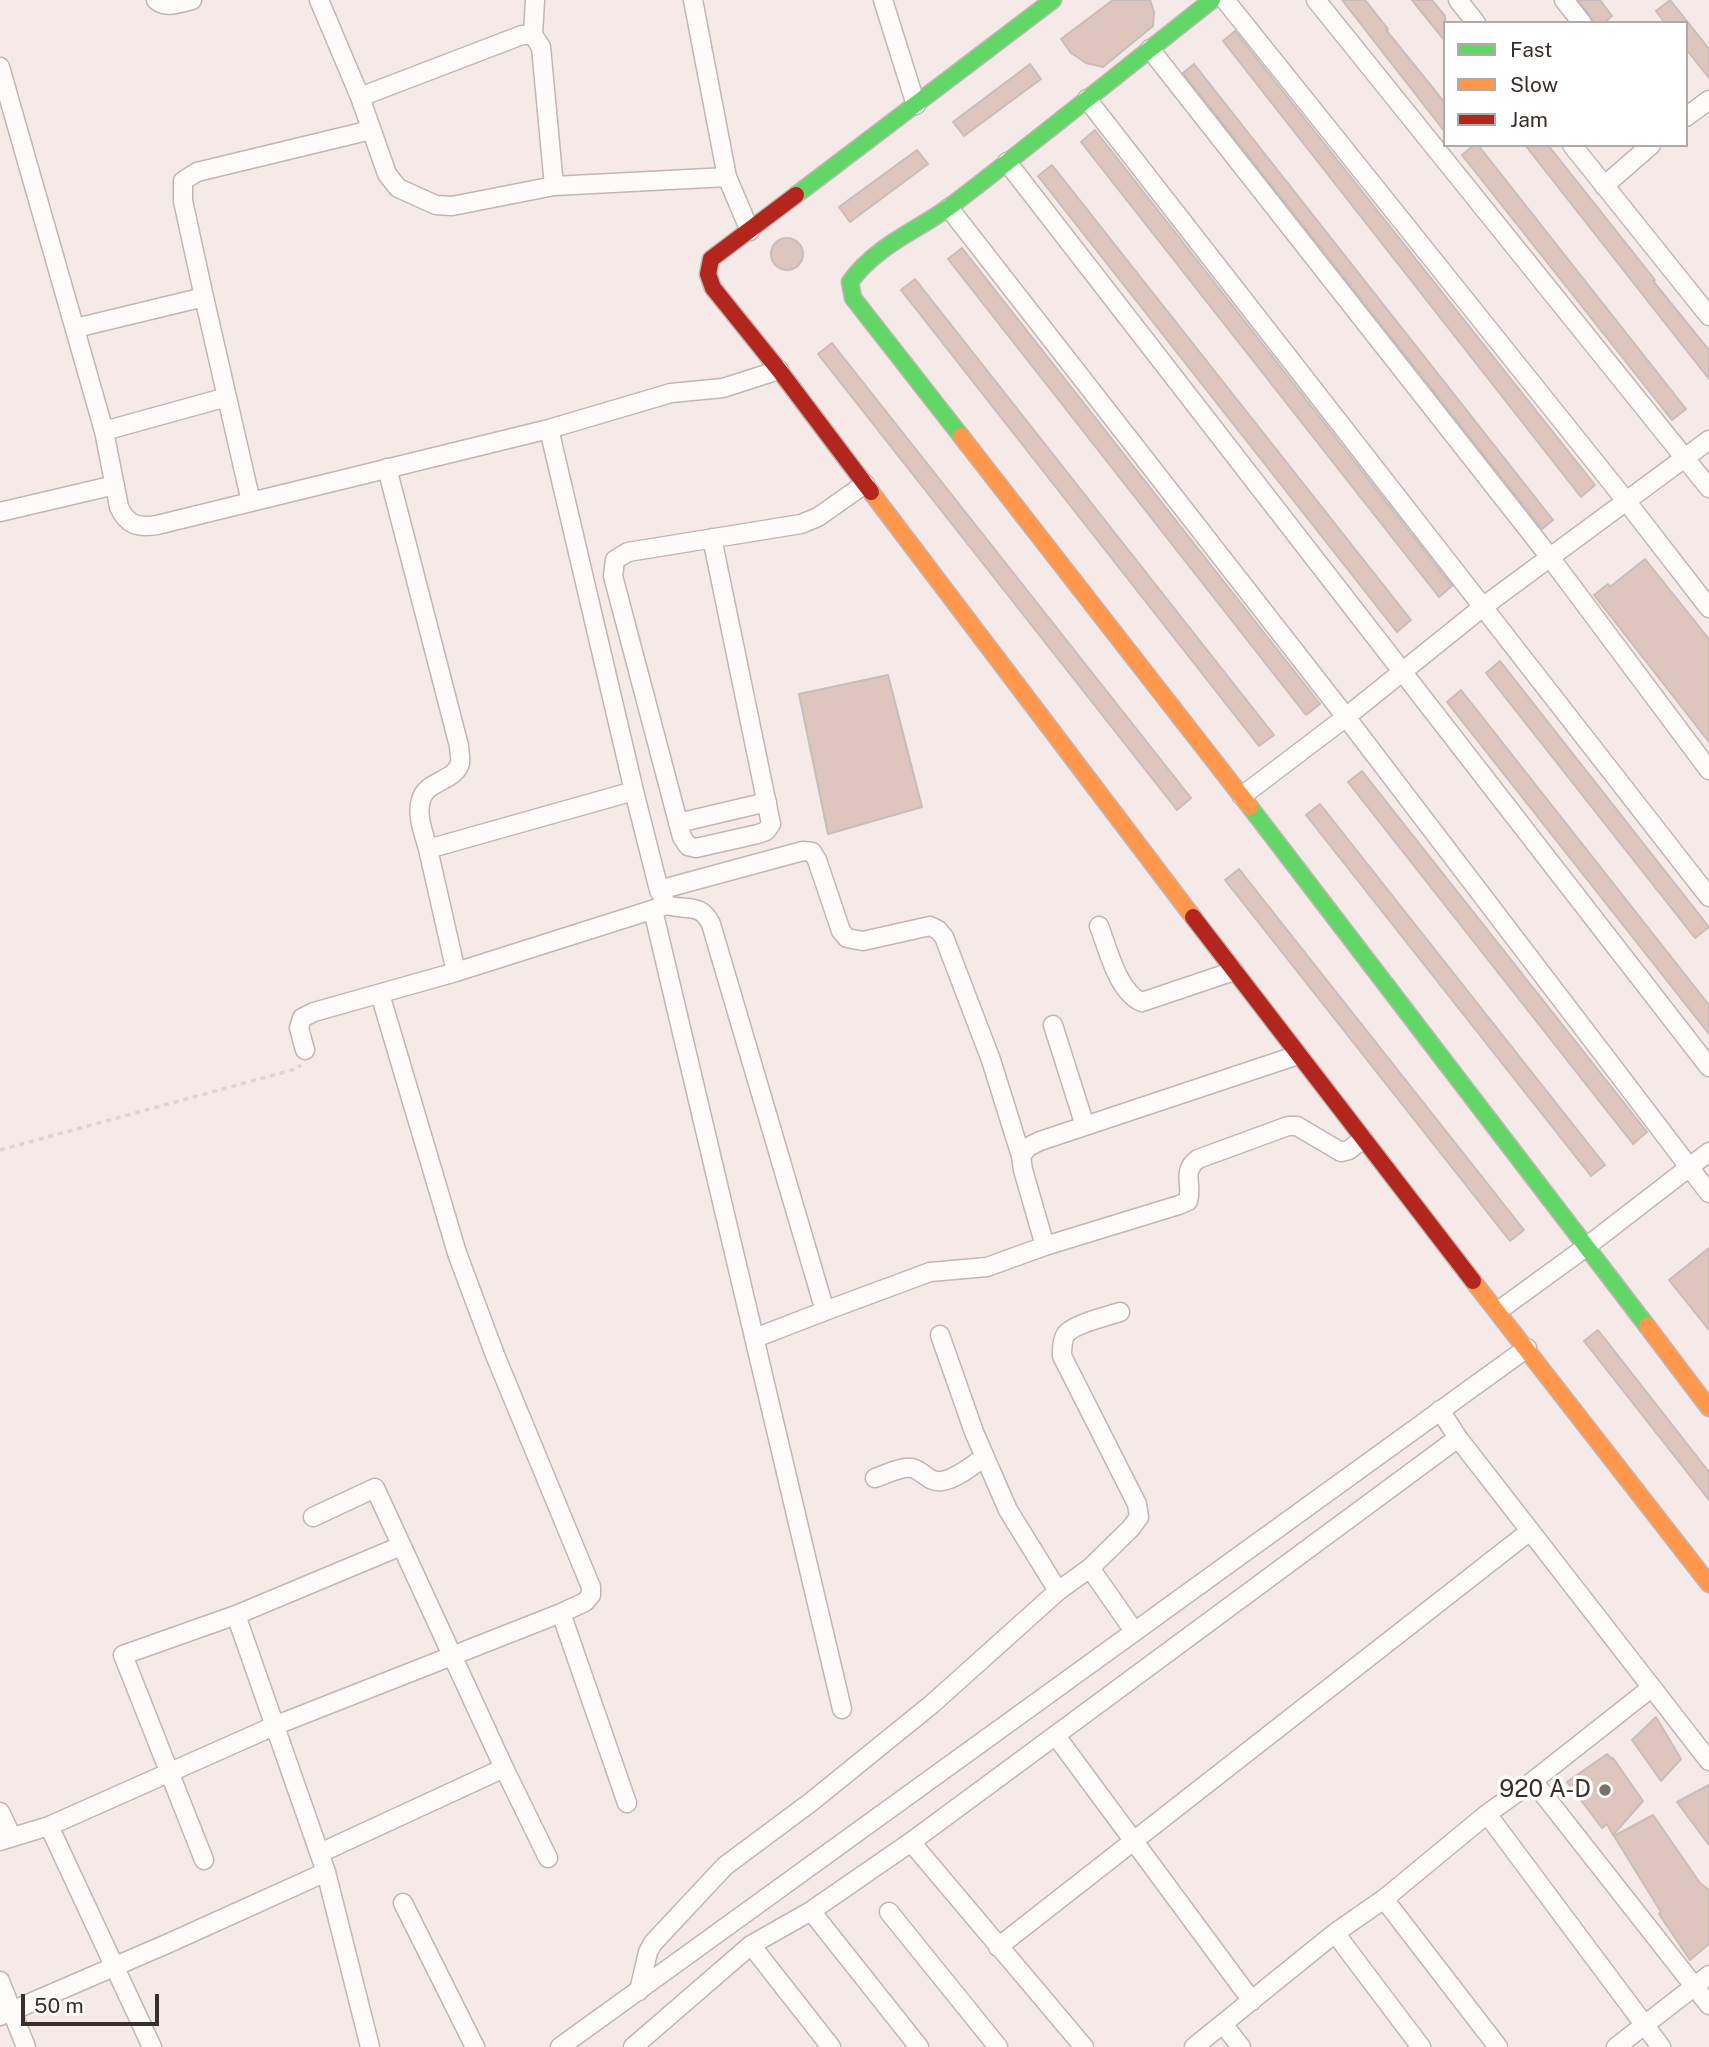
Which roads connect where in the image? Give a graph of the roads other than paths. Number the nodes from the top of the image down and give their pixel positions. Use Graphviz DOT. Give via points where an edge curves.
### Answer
graph roads {
  1 [pos="156,0"];
  2 [pos="192,0"];
  3 [pos="319,0"];
  4 [pos="535,0"];
  5 [pos="693,0"];
  6 [pos="883,0"];
  7 [pos="1053,0"];
  8 [pos="1212,0"];
  9 [pos="1225,0"];
  10 [pos="1316,0"];
  11 [pos="1458,0"];
  12 [pos="1564,0"];
  13 [pos="1474,21"];
  14 [pos="1580,21"];
  15 [pos="533,35"];
  16 [pos="1150,49"];
  17 [pos="0,67"];
  18 [pos="360,97"];
  19 [pos="1087,99"];
  20 [pos="1709,100"];
  21 [pos="916,105"];
  22 [pos="1688,116"];
  23 [pos="371,130"];
  24 [pos="1574,147"];
  25 [pos="1649,147"];
  26 [pos="1007,162"];
  27 [pos="727,177"];
  28 [pos="554,186"];
  29 [pos="1604,186"];
  30 [pos="948,208"];
  31 [pos="750,231"];
  32 [pos="204,297"];
  33 [pos="1709,316"];
  34 [pos="76,328"];
  35 [pos="779,370"];
  36 [pos="227,397"];
  37 [pos="549,429"];
  38 [pos="104,431"];
  39 [pos="1709,440"];
  40 [pos="1684,456"];
  41 [pos="387,468"];
  42 [pos="865,484"];
  43 [pos="115,485"];
  44 [pos="1709,488"];
  45 [pos="251,502"];
  46 [pos="1627,502"];
  47 [pos="0,512"];
  48 [pos="712,538"];
  49 [pos="1549,556"];
  50 [pos="1484,606"];
  51 [pos="1709,608"];
  52 [pos="1403,671"];
  53 [pos="1346,717"];
  54 [pos="1709,770"];
  55 [pos="634,791"];
  56 [pos="1242,796"];
  57 [pos="767,802"];
  58 [pos="678,823"];
  59 [pos="428,849"];
  60 [pos="1709,897"];
  61 [pos="660,901"];
  62 [pos="1099,926"];
  63 [pos="1234,971"];
  64 [pos="456,972"];
  65 [pos="380,994"];
  66 [pos="1053,1025"];
  67 [pos="305,1050"];
  68 [pos="1298,1055"];
  69 [pos="1709,1067"];
  70 [pos="1085,1126"];
  71 [pos="1363,1139"];
  72 [pos="1709,1152"];
  73 [pos="1021,1156"];
  74 [pos="1689,1167"];
  75 [pos="1709,1193"];
  76 [pos="1045,1246"];
  77 [pos="1586,1247"];
  78 [pos="825,1311"];
  79 [pos="1498,1311"];
  80 [pos="1120,1312"];
  81 [pos="940,1335"];
  82 [pos="755,1338"];
  83 [pos="1527,1348"];
  84 [pos="1709,1408"];
  85 [pos="1440,1410"];
  86 [pos="1458,1438"];
  87 [pos="985,1457"];
  88 [pos="875,1479"];
  89 [pos="313,1517"];
  90 [pos="1530,1531"];
  91 [pos="401,1546"];
  92 [pos="1090,1568"];
  93 [pos="1709,1584"];
  94 [pos="1058,1591"];
  95 [pos="561,1613"];
  96 [pos="236,1615"];
  97 [pos="1134,1631"];
  98 [pos="452,1657"];
  99 [pos="1651,1688"];
  100 [pos="842,1709"];
  101 [pos="274,1726"];
  102 [pos="1056,1736"];
  103 [pos="1709,1761"];
  104 [pos="504,1768"];
  105 [pos="168,1773"];
  106 [pos="1532,1781"];
  107 [pos="627,1804"];
  108 [pos="0,1812"];
  109 [pos="1487,1814"];
  110 [pos="49,1826"];
  111 [pos="6,1839"];
  112 [pos="911,1842"];
  113 [pos="1134,1842"];
  114 [pos="320,1853"];
  115 [pos="548,1858"];
  116 [pos="204,1860"];
  117 [pos="326,1872"];
  118 [pos="1384,1899"];
  119 [pos="403,1903"];
  120 [pos="811,1911"];
  121 [pos="889,1912"];
  122 [pos="1335,1933"];
  123 [pos="751,1945"];
  124 [pos="998,1947"];
  125 [pos="116,1966"];
  126 [pos="1709,1975"];
  127 [pos="0,1981"];
  128 [pos="1693,1987"];
  129 [pos="639,1991"];
  130 [pos="1252,2001"];
  131 [pos="1709,2006"];
  132 [pos="6,2012"];
  133 [pos="1223,2024"];
  134 [pos="1645,2025"];
  135 [pos="654,2041"];
  136 [pos="26,2047"];
  137 [pos="152,2047"];
  138 [pos="370,2047"];
  139 [pos="475,2047"];
  140 [pos="560,2047"];
  141 [pos="633,2047"];
  142 [pos="831,2047"];
  143 [pos="919,2047"];
  144 [pos="998,2047"];
  145 [pos="1084,2047"];
  146 [pos="1194,2047"];
  147 [pos="1241,2047"];
  148 [pos="1421,2047"];
  149 [pos="1497,2047"];
  150 [pos="1616,2047"];
  151 [pos="1661,2047"];
  1 -- 2 [label="street" via="167,5"];
  3 -- 18 [label="street"];
  4 -- 15 [label="street"];
  5 -- 27 [label="street"];
  6 -- 21 [label="street"];
  7 -- 21 [label="street"];
  8 -- 16 [label="street"];
  9 -- 46 [label="street"];
  10 -- 40 [label="street"];
  11 -- 13 [label="street"];
  12 -- 14 [label="street"];
  15 -- 18 [label="street" via="522,35"];
  15 -- 28 [label="street" via="541,47"];
  16 -- 19 [label="street"];
  16 -- 49 [label="street"];
  17 -- 34 [label="street"];
  18 -- 23 [label="street"];
  19 -- 26 [label="street"];
  19 -- 50 [label="street"];
  20 -- 22 [label="street"];
  21 -- 31 [label="street"];
  23 -- 28 [label="street" via="387,174 398,188 436,205 452,206"];
  23 -- 32 [label="street" via="197,172 183,181"];
  24 -- 29 [label="street"];
  25 -- 29 [label="street"];
  26 -- 30 [label="street"];
  26 -- 52 [label="street"];
  27 -- 28 [label="street"];
  27 -- 31 [label="street"];
  29 -- 33 [label="street"];
  30 -- 53 [label="street"];
  30 -- 56 [label="street" via="858,269 850,282 853,298"];
  31 -- 35 [label="street" via="711,259 708,274 713,288"];
  32 -- 34 [label="street"];
  32 -- 36 [label="street"];
  34 -- 38 [label="street"];
  35 -- 37 [label="street" via="723,388 671,393"];
  35 -- 42 [label="street"];
  36 -- 38 [label="street"];
  36 -- 45 [label="street"];
  37 -- 41 [label="street"];
  37 -- 55 [label="street"];
  38 -- 43 [label="street"];
  39 -- 40 [label="street"];
  40 -- 44 [label="street"];
  40 -- 46 [label="street"];
  41 -- 45 [label="street"];
  41 -- 59 [label="street" via="459,746 460,763 452,775 425,790 420,801"];
  42 -- 48 [label="street" via="801,524"];
  42 -- 63 [label="street"];
  43 -- 45 [label="street" via="124,518 143,528"];
  43 -- 47 [label="street"];
  46 -- 49 [label="street"];
  46 -- 51 [label="street"];
  48 -- 57 [label="street"];
  48 -- 58 [label="street" via="628,552 615,560 613,576"];
  49 -- 50 [label="street"];
  49 -- 54 [label="street"];
  50 -- 52 [label="street"];
  50 -- 60 [label="street"];
  52 -- 53 [label="street"];
  52 -- 69 [label="street"];
  53 -- 56 [label="street"];
  53 -- 74 [label="street"];
  55 -- 59 [label="street"];
  55 -- 61 [label="street"];
  56 -- 77 [label="street"];
  57 -- 58 [label="street"];
  57 -- 58 [label="street" via="771,824 758,834 696,848 688,846"];
  59 -- 64 [label="street"];
  61 -- 64 [label="street"];
  61 -- 73 [label="street" via="803,851 812,852 817,860 847,938 863,941 930,926 938,930 991,1060"];
  61 -- 78 [label="street" via="678,908 694,907 705,913 710,924"];
  61 -- 82 [label="street"];
  62 -- 63 [label="street" via="1125,990 1142,1002"];
  63 -- 68 [label="street"];
  64 -- 65 [label="street"];
  65 -- 67 [label="street" via="302,1018 299,1028"];
  65 -- 95 [label="street" via="457,1253 591,1587 584,1602"];
  66 -- 70 [label="street"];
  68 -- 70 [label="street"];
  68 -- 71 [label="street"];
  70 -- 73 [label="street" via="1040,1141"];
  71 -- 76 [label="street" via="1341,1152 1297,1126 1288,1126 1198,1159 1187,1171 1188,1201"];
  71 -- 79 [label="street"];
  72 -- 74 [label="street"];
  73 -- 76 [label="street"];
  74 -- 75 [label="street"];
  74 -- 77 [label="street"];
  76 -- 78 [label="street" via="987,1267 930,1272"];
  77 -- 79 [label="street"];
  77 -- 84 [label="street"];
  78 -- 82 [label="street"];
  79 -- 83 [label="street"];
  80 -- 92 [label="street" via="1076,1327 1066,1333 1062,1345 1062,1356 1137,1504 1139,1517"];
  81 -- 87 [label="street"];
  82 -- 100 [label="street"];
  83 -- 85 [label="street"];
  83 -- 93 [label="street"];
  85 -- 86 [label="street"];
  85 -- 97 [label="street"];
  86 -- 90 [label="street"];
  86 -- 102 [label="street"];
  87 -- 88 [label="street" via="940,1482 915,1468"];
  87 -- 94 [label="street" via="1018,1528"];
  89 -- 91 [label="street" via="375,1488"];
  90 -- 99 [label="street"];
  90 -- 113 [label="street"];
  91 -- 96 [label="street"];
  91 -- 98 [label="street"];
  92 -- 94 [label="street"];
  92 -- 97 [label="street"];
  94 -- 129 [label="street" via="932,1704 725,1866 653,1943"];
  95 -- 98 [label="street"];
  95 -- 107 [label="street"];
  96 -- 101 [label="street"];
  96 -- 105 [label="street" via="122,1655"];
  97 -- 129 [label="street"];
  98 -- 101 [label="street"];
  98 -- 104 [label="street"];
  99 -- 103 [label="street"];
  99 -- 106 [label="street"];
  101 -- 105 [label="street"];
  101 -- 114 [label="street"];
  102 -- 112 [label="street"];
  102 -- 113 [label="street"];
  104 -- 114 [label="street"];
  104 -- 115 [label="street"];
  105 -- 110 [label="street"];
  105 -- 116 [label="street"];
  106 -- 109 [label="street"];
  106 -- 128 [label="street"];
  108 -- 111 [label="street"];
  109 -- 118 [label="street"];
  109 -- 134 [label="street"];
  110 -- 111 [label="street"];
  110 -- 125 [label="street"];
  112 -- 120 [label="street"];
  112 -- 124 [label="street"];
  113 -- 124 [label="street"];
  113 -- 130 [label="street"];
  114 -- 117 [label="street"];
  117 -- 125 [label="street"];
  117 -- 138 [label="street"];
  118 -- 122 [label="street"];
  118 -- 149 [label="street"];
  119 -- 139 [label="street"];
  120 -- 123 [label="street"];
  120 -- 143 [label="street"];
  121 -- 144 [label="street"];
  122 -- 130 [label="street"];
  122 -- 148 [label="street"];
  123 -- 135 [label="street"];
  123 -- 142 [label="street"];
  124 -- 145 [label="street"];
  125 -- 132 [label="street"];
  125 -- 137 [label="street"];
  126 -- 128 [label="street"];
  127 -- 132 [label="street"];
  128 -- 131 [label="street"];
  128 -- 134 [label="street"];
  129 -- 140 [label="street"];
  130 -- 133 [label="street"];
  132 -- 136 [label="street"];
  133 -- 146 [label="street"];
  133 -- 147 [label="street"];
  134 -- 150 [label="street"];
  134 -- 151 [label="street"];
  135 -- 141 [label="street"];
}
